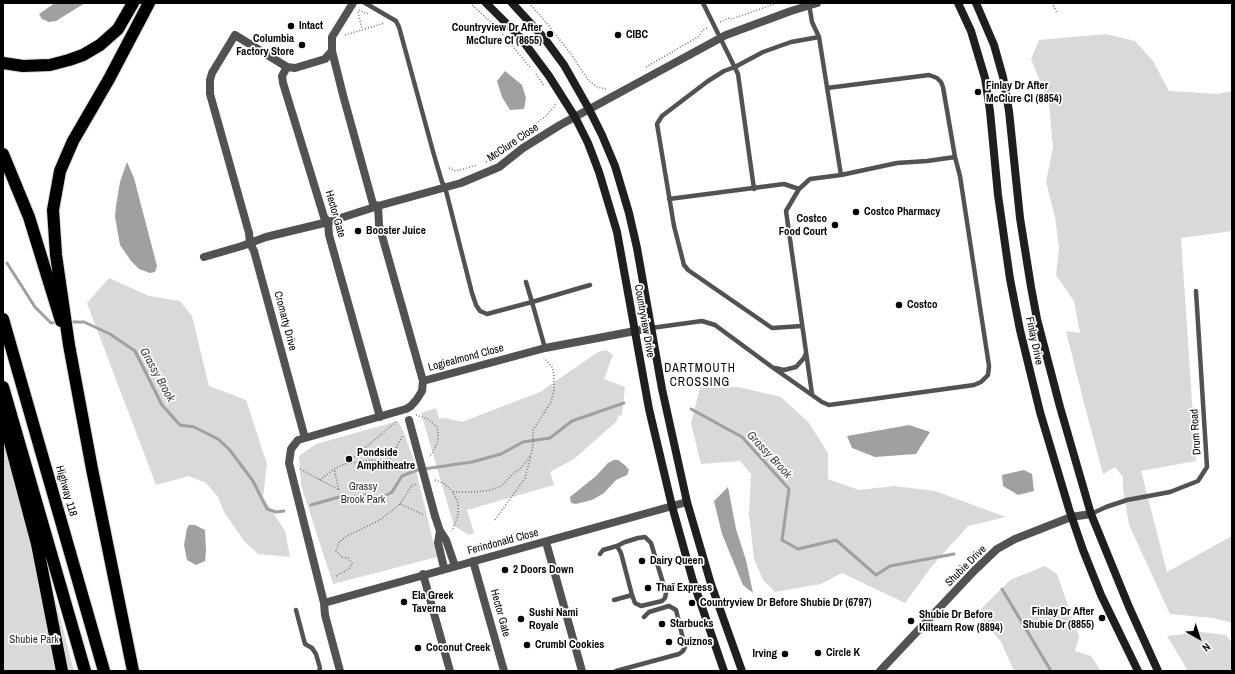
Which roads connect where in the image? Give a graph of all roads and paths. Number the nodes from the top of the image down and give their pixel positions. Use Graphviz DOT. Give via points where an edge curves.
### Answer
graph roads {
  1 [pos="133,3"];
  2 [pos="149,3"];
  3 [pos="365,3"];
  4 [pos="470,3"];
  5 [pos="486,3"];
  6 [pos="512,3"];
  7 [pos="529,3"];
  8 [pos="703,3"];
  9 [pos="777,3"];
  10 [pos="958,3"];
  11 [pos="976,3"];
  12 [pos="1052,3"];
  13 [pos="811,4"];
  14 [pos="355,6"];
  15 [pos="1057,13"];
  16 [pos="367,14"];
  17 [pos="373,17"];
  18 [pos="380,20"];
  19 [pos="714,25"];
  20 [pos="363,30"];
  21 [pos="340,36"];
  22 [pos="819,37"];
  23 [pos="721,38"];
  24 [pos="332,51"];
  25 [pos="3,63"];
  26 [pos="287,67"];
  27 [pos="646,67"];
  28 [pos="735,67"];
  29 [pos="545,87"];
  30 [pos="827,88"];
  31 [pos="606,89"];
  32 [pos="554,101"];
  33 [pos="589,109"];
  34 [pos="575,116"];
  35 [pos="3,154"];
  36 [pos="955,157"];
  37 [pos="449,168"];
  38 [pos="840,174"];
  39 [pos="445,187"];
  40 [pos="754,189"];
  41 [pos="799,189"];
  42 [pos="669,199"];
  43 [pos="378,206"];
  44 [pos="328,222"];
  45 [pos="250,243"];
  46 [pos="204,257"];
  47 [pos="526,282"];
  48 [pos="590,285"];
  49 [pos="1196,291"];
  50 [pos="59,302"];
  51 [pos="532,302"];
  52 [pos="3,319"];
  53 [pos="802,326"];
  54 [pos="651,328"];
  55 [pos="634,331"];
  56 [pos="543,352"];
  57 [pos="806,352"];
  58 [pos="772,367"];
  59 [pos="424,381"];
  60 [pos="3,387"];
  61 [pos="812,394"];
  62 [pos="3,416"];
  63 [pos="407,416"];
  64 [pos="380,417"];
  65 [pos="404,433"];
  66 [pos="305,438"];
  67 [pos="531,454"];
  68 [pos="427,458"];
  69 [pos="389,461"];
  70 [pos="417,461"];
  71 [pos="345,464"];
  72 [pos="300,469"];
  73 [pos="334,469"];
  74 [pos="434,479"];
  75 [pos="320,480"];
  76 [pos="423,482"];
  77 [pos="453,492"];
  78 [pos="687,502"];
  79 [pos="400,504"];
  80 [pos="672,506"];
  81 [pos="1092,514"];
  82 [pos="424,515"];
  83 [pos="1071,517"];
  84 [pos="495,520"];
  85 [pos="440,531"];
  86 [pos="450,535"];
  87 [pos="546,542"];
  88 [pos="617,546"];
  89 [pos="600,554"];
  90 [pos="473,561"];
  91 [pos="455,566"];
  92 [pos="444,568"];
  93 [pos="423,574"];
  94 [pos="336,576"];
  95 [pos="632,595"];
  96 [pos="614,600"];
  97 [pos="324,602"];
  98 [pos="296,610"];
  99 [pos="644,617"];
  100 [pos="62,671"];
  101 [pos="84,671"];
  102 [pos="104,671"];
  103 [pos="133,671"];
  104 [pos="319,671"];
  105 [pos="340,671"];
  106 [pos="450,671"];
  107 [pos="504,671"];
  108 [pos="582,671"];
  109 [pos="616,671"];
  110 [pos="724,671"];
  111 [pos="742,671"];
  112 [pos="880,671"];
  113 [pos="1138,671"];
  114 [pos="1158,671"];
  1 -- 25 [label="highway" via="118,28 100,45 83,55 50,65 23,66"];
  2 -- 50 [label="highway" via="73,141 60,171 53,210"];
  3 -- 39 [label="lane" via="396,21 399,27"];
  4 -- 29 [label="path" via="516,49"];
  5 -- 34 [label="street, Countryview Drive" via="530,50"];
  6 -- 33 [label="street, Countryview Drive" via="554,51"];
  7 -- 31 [label="path" via="571,54 588,80 597,87"];
  8 -- 19 [label="lane"];
  9 -- 19 [label="path"];
  10 -- 83 [label="street, Finlay Drive" via="971,30 985,78 1000,211 1018,318 1041,418"];
  11 -- 81 [label="street, Finlay Drive" via="994,45 1003,77 1034,303 1056,393"];
  12 -- 15 [label="path"];
  13 -- 22 [label="lane" via="812,22"];
  13 -- 23 [label="street, McClure Close"];
  14 -- 20 [label="path"];
  14 -- 24 [label="street" via="332,37"];
  16 -- 17 [label="path"];
  18 -- 20 [label="path" via="386,23"];
  19 -- 23 [label="lane"];
  19 -- 27 [label="path"];
  20 -- 21 [label="path"];
  22 -- 28 [label="lane" via="791,42 763,52"];
  22 -- 30 [label="lane"];
  23 -- 28 [label="lane"];
  23 -- 33 [label="street, McClure Close"];
  24 -- 26 [label="street" via="325,59 294,68"];
  24 -- 43 [label="street" via="373,204"];
  26 -- 44 [label="street, Hector Gate" via="282,76 283,83"];
  26 -- 45 [label="street, Cromarty Drive" via="234,35 210,80 210,94"];
  28 -- 40 [label="lane"];
  28 -- 42 [label="lane" via="708,81 662,116 657,124"];
  30 -- 36 [label="lane" via="928,75 937,78 944,87"];
  30 -- 38 [label="lane"];
  32 -- 37 [label="path" via="555,106 545,117 498,155 466,169 456,171"];
  33 -- 34 [label="street, McClure Close"];
  33 -- 54 [label="street, Countryview Drive" via="609,152 624,196 637,248"];
  34 -- 39 [label="street, McClure Close" via="523,148 499,168"];
  34 -- 55 [label="street, Countryview Drive" via="594,157 609,202 620,248"];
  35 -- 50 [label="highway" via="29,216"];
  36 -- 38 [label="lane" via="897,163"];
  36 -- 61 [label="lane" via="989,366 988,375 974,385 830,405"];
  38 -- 41 [label="lane" via="810,179"];
  39 -- 43 [label="street, McClure Close"];
  39 -- 51 [label="lane" via="472,293 480,311 487,314"];
  40 -- 41 [label="lane" via="784,184"];
  40 -- 42 [label="lane"];
  41 -- 53 [label="lane" via="786,211"];
  42 -- 53 [label="lane" via="684,265 688,270 772,328"];
  43 -- 44 [label="street, McClure Close"];
  43 -- 59 [label="street" via="379,225"];
  44 -- 45 [label="street, McClure Close"];
  44 -- 64 [label="street, Hector Gate" via="329,235"];
  45 -- 46 [label="street, McClure Close"];
  45 -- 66 [label="street, Cromarty Drive"];
  47 -- 51 [label="lane"];
  48 -- 51 [label="lane"];
  49 -- 81 [label="lane, Drum Road" via="1207,467 1198,481 1170,492 1127,500"];
  50 -- 103 [label="highway"];
  51 -- 56 [label="lane"];
  52 -- 102 [label="highway, Highway 118"];
  53 -- 57 [label="lane"];
  54 -- 55 [label="street, Logiealmond Close"];
  54 -- 58 [label="lane" via="702,321 715,325"];
  54 -- 78 [label="street, Countryview Drive"];
  55 -- 56 [label="street, Logiealmond Close"];
  55 -- 80 [label="street, Countryview Drive"];
  56 -- 59 [label="street, Logiealmond Close"];
  56 -- 67 [label="path" via="552,367 554,390 551,402 533,430"];
  57 -- 58 [label="lane" via="796,367 784,370"];
  57 -- 61 [label="lane"];
  58 -- 61 [label="lane"];
  59 -- 63 [label="street, Logiealmond Close" via="422,391"];
  60 -- 101 [label="highway"];
  62 -- 100 [label="highway" via="37,544"];
  63 -- 64 [label="street, Logiealmond Close"];
  63 -- 68 [label="path" via="419,415 428,418 437,427 438,442"];
  63 -- 71 [label="path"];
  63 -- 85 [label="street, bridge"];
  64 -- 66 [label="street, Logiealmond Close"];
  65 -- 69 [label="path"];
  66 -- 97 [label="street" via="294,443 289,460"];
  67 -- 77 [label="path" via="524,465 501,486 480,492"];
  67 -- 84 [label="path" via="524,478"];
  69 -- 70 [label="path" via="407,464"];
  69 -- 71 [label="path" via="370,460"];
  71 -- 73 [label="path"];
  72 -- 75 [label="path"];
  73 -- 75 [label="path"];
  73 -- 75 [label="path" via="339,490"];
  74 -- 77 [label="path"];
  76 -- 79 [label="path" via="412,485"];
  77 -- 86 [label="path" via="458,503 458,516"];
  78 -- 80 [label="street, Ferindonald Close"];
  78 -- 111 [label="street, Countryview Drive" via="718,606"];
  79 -- 82 [label="path"];
  79 -- 94 [label="path" via="380,520 339,542 336,551 352,563 350,568"];
  80 -- 87 [label="street, Ferindonald Close"];
  80 -- 110 [label="street, Countryview Drive" via="693,581"];
  81 -- 83 [label="street, Shubie Drive"];
  81 -- 114 [label="street, Finlay Drive"];
  83 -- 112 [label="street, Shubie Drive" via="998,549"];
  83 -- 113 [label="street, Finlay Drive" via="1095,580"];
  85 -- 91 [label="street"];
  85 -- 92 [label="street" via="438,542"];
  87 -- 90 [label="street, Ferindonald Close"];
  87 -- 108 [label="street"];
  88 -- 89 [label="lane" via="603,550"];
  88 -- 95 [label="lane"];
  88 -- 95 [label="lane" via="645,537 651,543 666,593 662,601 641,606 635,603"];
  90 -- 91 [label="street, Ferindonald Close"];
  90 -- 107 [label="street, Hector Gate"];
  91 -- 92 [label="street, Ferindonald Close"];
  92 -- 93 [label="street, Ferindonald Close"];
  93 -- 97 [label="street, Ferindonald Close"];
  93 -- 106 [label="street"];
  95 -- 96 [label="lane"];
  97 -- 105 [label="street"];
  98 -- 104 [label="lane" via="305,644 316,654"];
  99 -- 109 [label="lane" via="649,612 669,606 676,610 685,647 683,651 680,654"];
}
